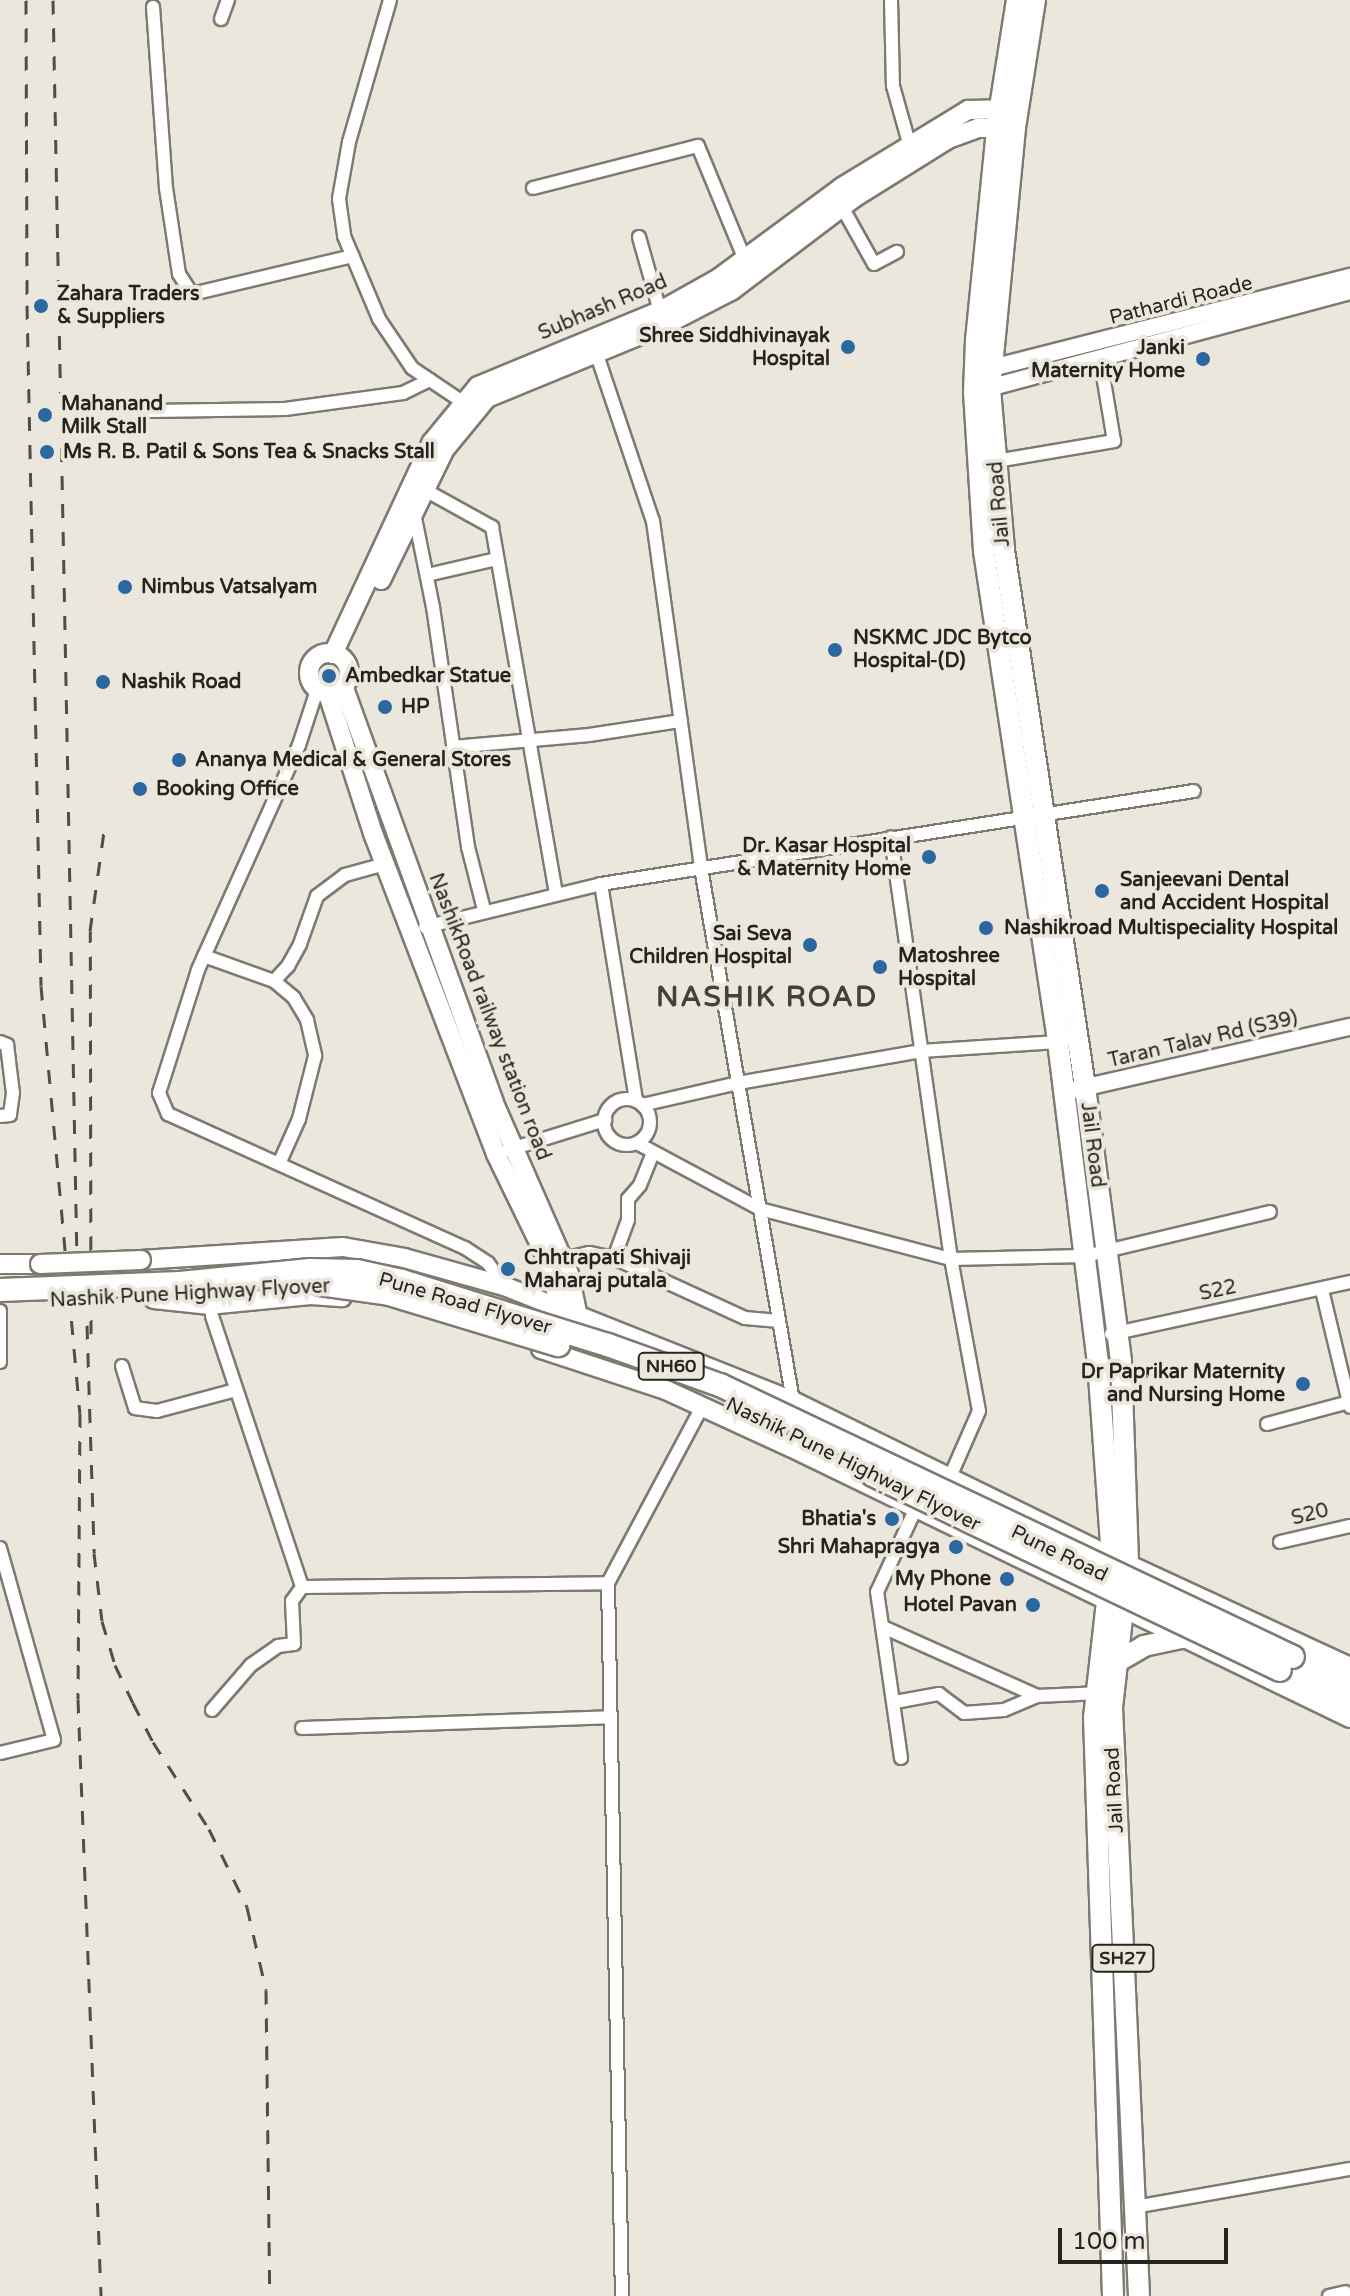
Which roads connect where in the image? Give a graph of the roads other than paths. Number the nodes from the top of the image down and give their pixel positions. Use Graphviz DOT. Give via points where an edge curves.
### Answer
graph roads {
  1 [pos="228,0"];
  2 [pos="390,0"];
  3 [pos="891,0"];
  4 [pos="1017,0"];
  5 [pos="1035,0"];
  6 [pos="153,7"];
  7 [pos="221,19"];
  8 [pos="1008,118"];
  9 [pos="909,143"];
  10 [pos="533,188"];
  11 [pos="842,207"];
  12 [pos="639,237"];
  13 [pos="897,252"];
  14 [pos="353,256"];
  15 [pos="745,260"];
  16 [pos="1350,277"];
  17 [pos="1350,291"];
  18 [pos="660,311"];
  19 [pos="594,345"];
  20 [pos="1100,357"];
  21 [pos="430,380"];
  22 [pos="983,380"];
  23 [pos="464,403"];
  24 [pos="150,411"];
  25 [pos="996,461"];
  26 [pos="425,490"];
  27 [pos="414,513"];
  28 [pos="497,559"];
  29 [pos="427,575"];
  30 [pos="338,656"];
  31 [pos="330,690"];
  32 [pos="681,721"];
  33 [pos="526,739"];
  34 [pos="453,747"];
  35 [pos="1194,791"];
  36 [pos="1044,812"];
  37 [pos="1022,816"];
  38 [pos="891,837"];
  39 [pos="385,864"];
  40 [pos="701,868"];
  41 [pos="601,884"];
  42 [pos="556,893"];
  43 [pos="484,910"];
  44 [pos="431,925"];
  45 [pos="410,930"];
  46 [pos="204,956"];
  47 [pos="274,981"];
  48 [pos="1350,1027"];
  49 [pos="0,1042"];
  50 [pos="1058,1042"];
  51 [pos="921,1051"];
  52 [pos="738,1083"];
  53 [pos="1085,1087"];
  54 [pos="1064,1092"];
  55 [pos="639,1103"];
  56 [pos="0,1116"];
  57 [pos="605,1120"];
  58 [pos="637,1143"];
  59 [pos="504,1151"];
  60 [pos="653,1153"];
  61 [pos="279,1164"];
  62 [pos="760,1209"];
  63 [pos="1270,1212"];
  64 [pos="1106,1252"];
  65 [pos="1085,1256"];
  66 [pos="614,1258"];
  67 [pos="563,1259"];
  68 [pos="951,1259"];
  69 [pos="0,1264"];
  70 [pos="1350,1282"];
  71 [pos="504,1286"];
  72 [pos="0,1290"];
  73 [pos="1322,1290"];
  74 [pos="154,1299"];
  75 [pos="0,1303"];
  76 [pos="0,1311"];
  77 [pos="210,1311"];
  78 [pos="570,1313"];
  79 [pos="779,1321"];
  80 [pos="1117,1333"];
  81 [pos="1095,1338"];
  82 [pos="578,1361"];
  83 [pos="0,1362"];
  84 [pos="122,1366"];
  85 [pos="236,1390"];
  86 [pos="793,1401"];
  87 [pos="1350,1404"];
  88 [pos="702,1407"];
  89 [pos="1267,1424"];
  90 [pos="950,1477"];
  91 [pos="916,1508"];
  92 [pos="1350,1526"];
  93 [pos="1280,1542"];
  94 [pos="0,1548"];
  95 [pos="1120,1561"];
  96 [pos="608,1583"];
  97 [pos="302,1587"];
  98 [pos="1115,1607"];
  99 [pos="883,1627"];
  100 [pos="1182,1638"];
  101 [pos="1115,1663"];
  102 [pos="1286,1664"];
  103 [pos="1350,1667"];
  104 [pos="1350,1684"];
  105 [pos="1101,1688"];
  106 [pos="1037,1696"];
  107 [pos="895,1702"];
  108 [pos="1350,1703"];
  109 [pos="212,1710"];
  110 [pos="611,1717"];
  111 [pos="1350,1718"];
  112 [pos="302,1728"];
  113 [pos="0,1753"];
  114 [pos="901,1758"];
  115 [pos="1350,2169"];
  116 [pos="1134,2207"];
  117 [pos="1346,2292"];
  118 [pos="622,2296"];
  119 [pos="1113,2296"];
  120 [pos="1139,2296"];
  121 [pos="1329,2296"];
  1 -- 7 [label="street"];
  2 -- 14 [label="street" via="349,142 339,199"];
  3 -- 9 [label="street" via="893,86"];
  4 -- 8 [label="main road"];
  5 -- 8 [label="main road"];
  6 -- 14 [label="street" via="166,188 179,274 192,294"];
  8 -- 9 [label="main road, Subhash Road" via="968,110"];
  8 -- 11 [label="main road, Subhash Road" via="948,139"];
  8 -- 22 [label="main road"];
  9 -- 15 [label="main road, Subhash Road"];
  10 -- 15 [label="street" via="698,146"];
  11 -- 13 [label="street" via="874,264"];
  11 -- 19 [label="main road, Subhash Road" via="731,291 665,325"];
  12 -- 18 [label="street"];
  14 -- 21 [label="street" via="379,319 412,368"];
  15 -- 18 [label="main road, Subhash Road"];
  16 -- 22 [label="street, Pathardi Roade"];
  17 -- 20 [label="street"];
  18 -- 19 [label="main road, Subhash Road"];
  19 -- 23 [label="main road, Subhash Road" via="478,386"];
  19 -- 26 [label="main road, Subhash Road" via="487,398 445,449"];
  19 -- 32 [label="street" via="653,521"];
  20 -- 22 [label="street"];
  20 -- 25 [label="street" via="1114,441"];
  21 -- 23 [label="street"];
  21 -- 24 [label="street" via="403,393 285,409"];
  22 -- 25 [label="main road, Jail Road"];
  22 -- 37 [label="main road, Jail Road" via="984,551"];
  23 -- 30 [label="main road, Subhash Road" via="432,442"];
  25 -- 36 [label="main road, Jail Road" via="1004,550"];
  26 -- 27 [label="main road, Subhash Road"];
  26 -- 28 [label="street" via="492,527"];
  27 -- 29 [label="street"];
  27 -- 30 [label="main road, Subhash Road"];
  28 -- 29 [label="street"];
  28 -- 33 [label="street"];
  29 -- 34 [label="street"];
  30 -- 31 [label="main road" via="349,669"];
  30 -- 31 [label="main road" via="318,657 310,667 310,679"];
  31 -- 39 [label="main road"];
  31 -- 44 [label="main road, NashikRoad railway station road"];
  31 -- 46 [label="street" via="299,745"];
  32 -- 33 [label="street"];
  32 -- 40 [label="street"];
  33 -- 34 [label="street"];
  33 -- 42 [label="street"];
  34 -- 43 [label="street"];
  35 -- 36 [label="street"];
  36 -- 37 [label="street"];
  36 -- 53 [label="main road, Jail Road"];
  37 -- 38 [label="street"];
  37 -- 50 [label="main road, Jail Road"];
  38 -- 40 [label="street"];
  38 -- 51 [label="street"];
  39 -- 45 [label="main road"];
  39 -- 47 [label="street" via="345,875 317,896 300,944"];
  40 -- 41 [label="street"];
  40 -- 52 [label="street"];
  41 -- 42 [label="street"];
  41 -- 55 [label="street"];
  42 -- 43 [label="street"];
  43 -- 44 [label="street"];
  44 -- 45 [label="street"];
  44 -- 59 [label="main road, NashikRoad railway station road"];
  45 -- 59 [label="main road"];
  46 -- 47 [label="street"];
  46 -- 61 [label="street" via="159,1093 168,1114"];
  47 -- 61 [label="street" via="301,1008 315,1056 299,1119"];
  48 -- 53 [label="street, Taran Talav Rd (S39)"];
  49 -- 56 [label="street" via="7,1045 13,1093 10,1115"];
  50 -- 51 [label="street"];
  50 -- 54 [label="main road, Jail Road"];
  51 -- 52 [label="street"];
  51 -- 68 [label="street"];
  52 -- 55 [label="street"];
  52 -- 62 [label="street"];
  53 -- 54 [label="street, Taran Talav Rd (S39)"];
  53 -- 64 [label="main road, Jail Road"];
  54 -- 65 [label="main road, Jail Road"];
  55 -- 57 [label="street" via="616,1103"];
  55 -- 58 [label="street" via="650,1125"];
  57 -- 58 [label="street" via="607,1133 617,1143"];
  57 -- 59 [label="street"];
  58 -- 60 [label="street"];
  59 -- 67 [label="main road, NashikRoad railway station road"];
  59 -- 78 [label="main road"];
  60 -- 62 [label="street"];
  60 -- 66 [label="street" via="628,1199 628,1220"];
  61 -- 71 [label="street" via="465,1248 488,1263"];
  62 -- 68 [label="street"];
  62 -- 79 [label="street"];
  63 -- 64 [label="street"];
  64 -- 65 [label="street"];
  64 -- 80 [label="main road, Jail Road"];
  65 -- 68 [label="street"];
  65 -- 81 [label="main road, Jail Road"];
  66 -- 67 [label="street" via="589,1253"];
  66 -- 79 [label="street" via="745,1318"];
  67 -- 78 [label="main road, NashikRoad railway station road"];
  68 -- 90 [label="street" via="979,1411"];
  69 -- 71 [label="main road, bridge" via="343,1247"];
  70 -- 73 [label="street, S22"];
  71 -- 78 [label="main road"];
  72 -- 102 [label="highway, Nashik Pune Highway Flyover / NH60, bridge" via="180,1283 310,1270 357,1271 402,1281 720,1385"];
  73 -- 80 [label="street, S22"];
  73 -- 87 [label="street"];
  74 -- 75 [label="highway, Nashik Pune Highway Flyover / NH60"];
  74 -- 77 [label="main road, Pune Road Flyover"];
  74 -- 102 [label="highway, Nashik Pune Highway Flyover / NH60, bridge" via="268,1287 355,1287 652,1373"];
  76 -- 83 [label="street"];
  77 -- 82 [label="main road, Pune Road Flyover" via="311,1295 378,1299"];
  77 -- 85 [label="street"];
  78 -- 82 [label="main road"];
  78 -- 86 [label="main road"];
  79 -- 86 [label="street"];
  80 -- 81 [label="street, S22"];
  80 -- 95 [label="main road, Jail Road"];
  81 -- 95 [label="main road, Jail Road"];
  82 -- 88 [label="main road, Pune Road"];
  84 -- 85 [label="street" via="135,1408 157,1411"];
  85 -- 97 [label="street"];
  86 -- 90 [label="main road"];
  87 -- 89 [label="street"];
  88 -- 91 [label="main road, Pune Road"];
  88 -- 96 [label="street"];
  90 -- 95 [label="main road"];
  91 -- 98 [label="main road, Pune Road"];
  91 -- 99 [label="street" via="877,1592"];
  92 -- 93 [label="street, S20"];
  94 -- 113 [label="street" via="54,1740"];
  95 -- 98 [label="main road, Jail Road / SH27"];
  95 -- 103 [label="main road"];
  96 -- 97 [label="street"];
  96 -- 110 [label="street"];
  97 -- 109 [label="street" via="292,1601 294,1644 278,1646 251,1665"];
  98 -- 100 [label="main road, Pune Road"];
  98 -- 101 [label="main road, Jail Road / SH27"];
  98 -- 105 [label="main road, Jail Road / SH27"];
  99 -- 106 [label="street"];
  99 -- 107 [label="street"];
  100 -- 101 [label="main road" via="1144,1646"];
  100 -- 111 [label="main road, Pune Road"];
  101 -- 105 [label="main road, Jail Road / SH27"];
  102 -- 104 [label="highway, Nashik Pune Highway Flyover"];
  102 -- 108 [label="highway, Nashik Pune Highway Flyover"];
  105 -- 106 [label="street"];
  105 -- 116 [label="main road, Jail Road / SH27"];
  105 -- 119 [label="main road" via="1096,1857"];
  106 -- 107 [label="street" via="1004,1710 964,1713 939,1694"];
  107 -- 114 [label="street"];
  110 -- 112 [label="street"];
  110 -- 118 [label="street"];
  115 -- 116 [label="street"];
  116 -- 120 [label="main road, Jail Road / SH27"];
  117 -- 121 [label="street"];
}
